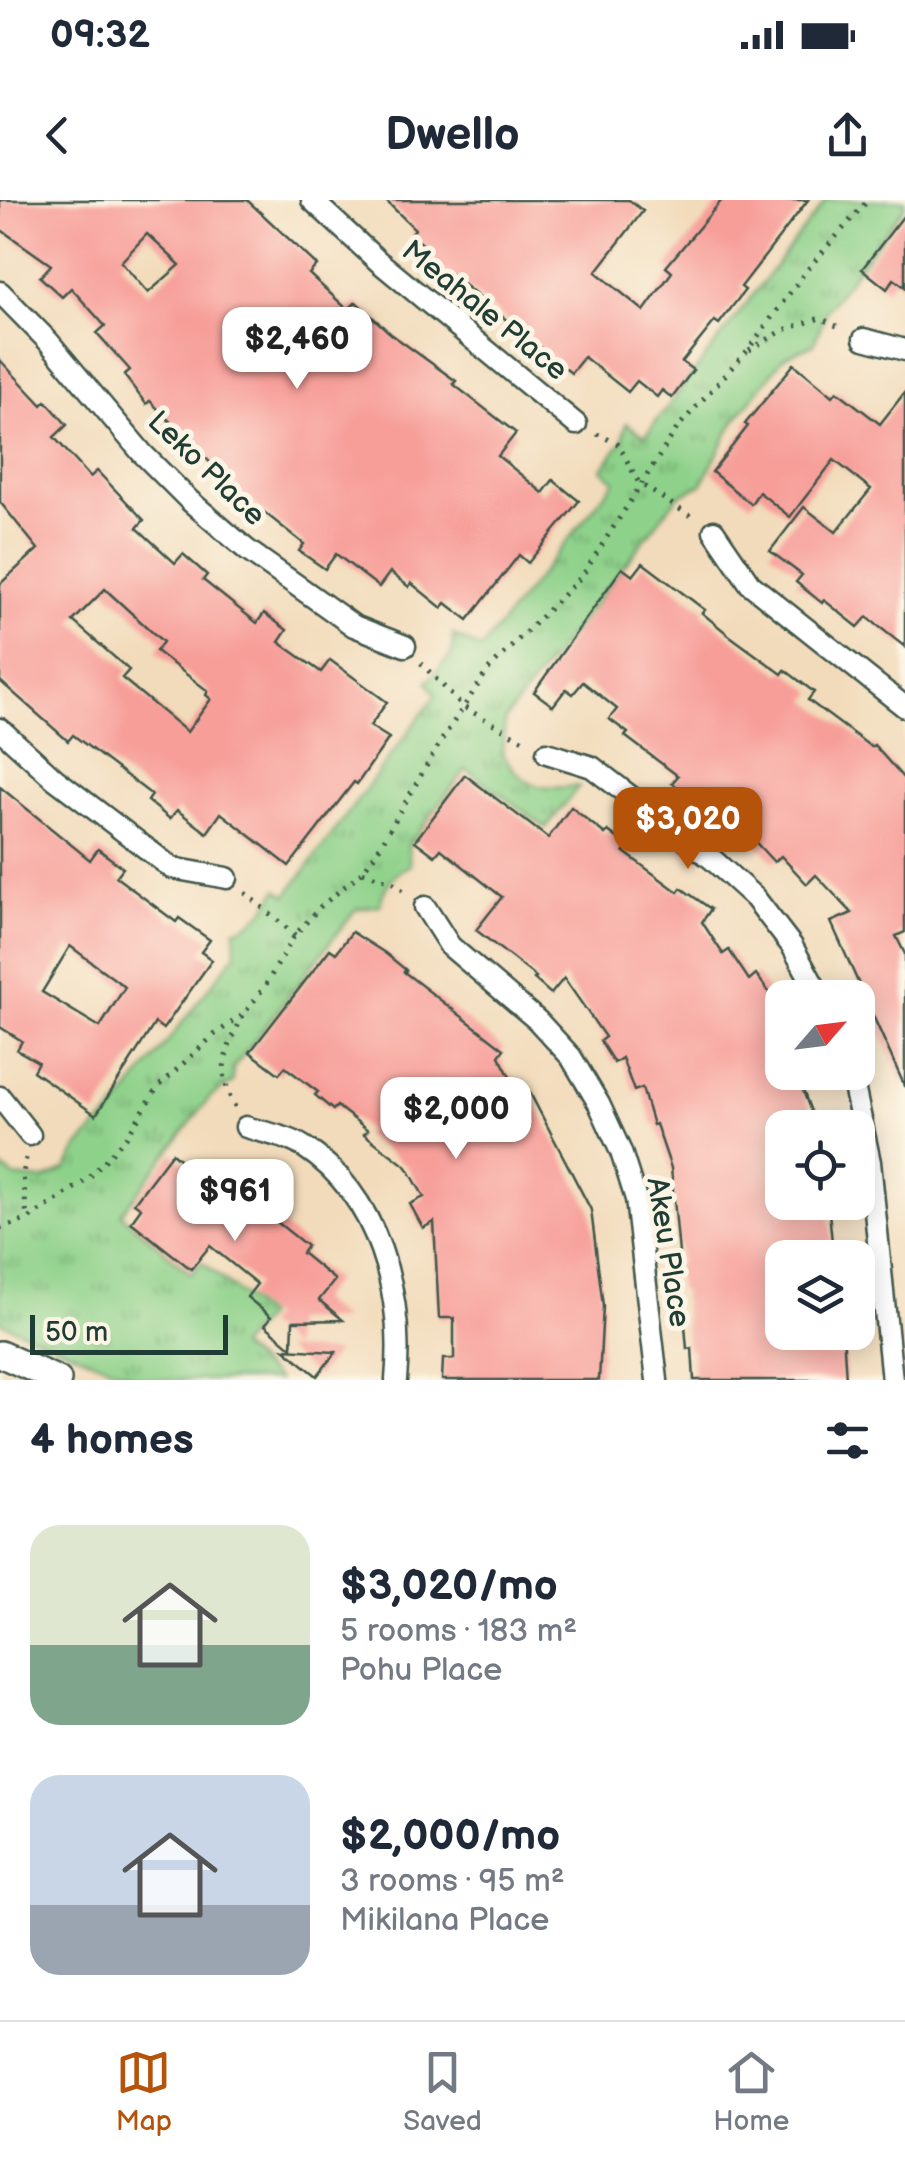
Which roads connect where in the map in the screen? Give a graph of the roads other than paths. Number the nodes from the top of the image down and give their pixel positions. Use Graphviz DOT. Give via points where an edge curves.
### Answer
graph roads {
  1 [pos="312,200"];
  2 [pos="0,292"];
  3 [pos="864,339"];
  4 [pos="905,350"];
  5 [pos="576,424"];
  6 [pos="714,531"];
  7 [pos="405,646"];
  8 [pos="905,707"];
  9 [pos="0,729"];
  10 [pos="546,753"];
  11 [pos="227,878"];
  12 [pos="424,907"];
  13 [pos="811,980"];
  14 [pos="856,1090"];
  15 [pos="0,1098"];
  16 [pos="246,1127"];
  17 [pos="30,1135"];
  18 [pos="0,1354"];
  19 [pos="58,1380"];
  20 [pos="396,1380"];
  21 [pos="658,1380"];
  22 [pos="892,1380"];
  1 -- 5 [label="street, Meahale Place"];
  2 -- 7 [label="street, Leko Place" via="190,501 354,626"];
  3 -- 4 [label="street"];
  6 -- 8 [label="street" via="750,584"];
  9 -- 11 [label="street" via="172,868"];
  10 -- 13 [label="street" via="592,767 712,859 755,898"];
  12 -- 21 [label="street, Akeu Place" via="450,946 571,1057 599,1104 636,1199"];
  14 -- 22 [label="street" via="870,1162"];
  15 -- 17 [label="street"];
  16 -- 20 [label="street" via="300,1144 337,1172 364,1212 383,1254 396,1311"];
  18 -- 19 [label="street"];
}
